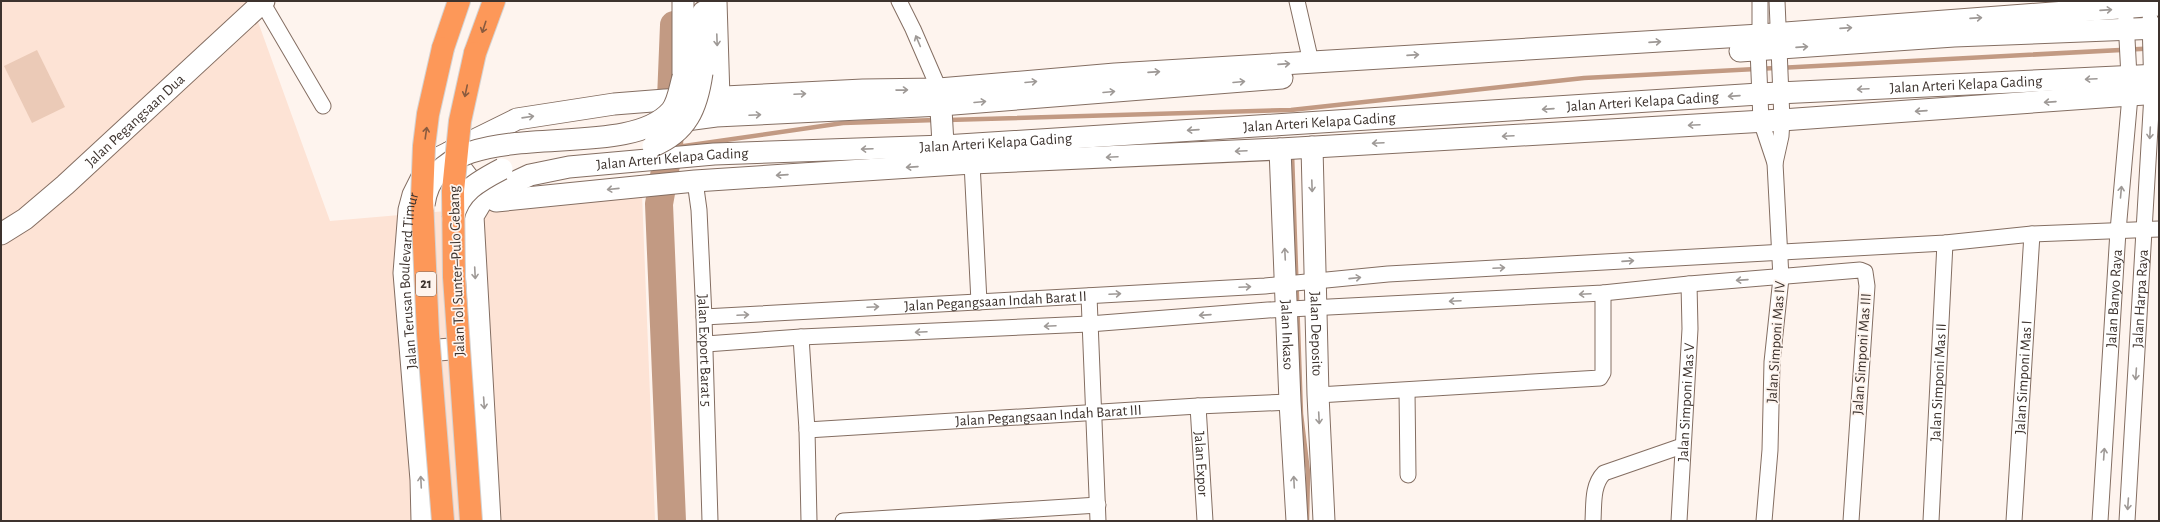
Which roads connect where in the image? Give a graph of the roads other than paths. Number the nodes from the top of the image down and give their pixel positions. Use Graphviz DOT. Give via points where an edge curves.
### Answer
graph roads {
  1 [pos="459,1"];
  2 [pos="494,1"];
  3 [pos="683,1"];
  4 [pos="703,1"];
  5 [pos="716,1"];
  6 [pos="899,1"];
  7 [pos="1296,1"];
  8 [pos="1760,1"];
  9 [pos="1777,1"];
  10 [pos="263,2"];
  11 [pos="2126,5"];
  12 [pos="2154,5"];
  13 [pos="2153,32"];
  14 [pos="2127,37"];
  15 [pos="1770,46"];
  16 [pos="1311,62"];
  17 [pos="2130,78"];
  18 [pos="2155,80"];
  19 [pos="1782,84"];
  20 [pos="1760,87"];
  21 [pos="715,104"];
  22 [pos="323,106"];
  23 [pos="941,107"];
  24 [pos="1782,120"];
  25 [pos="1760,121"];
  26 [pos="492,132"];
  27 [pos="1295,148"];
  28 [pos="449,151"];
  29 [pos="944,156"];
  30 [pos="972,163"];
  31 [pos="1775,163"];
  32 [pos="689,182"];
  33 [pos="485,196"];
  34 [pos="2152,229"];
  35 [pos="2118,231"];
  36 [pos="1,234"];
  37 [pos="2032,234"];
  38 [pos="1945,243"];
  39 [pos="1780,251"];
  40 [pos="1781,278"];
  41 [pos="1299,283"];
  42 [pos="1689,284"];
  43 [pos="1603,293"];
  44 [pos="1089,297"];
  45 [pos="979,302"];
  46 [pos="1312,309"];
  47 [pos="1288,310"];
  48 [pos="704,317"];
  49 [pos="1090,322"];
  50 [pos="801,337"];
  51 [pos="706,344"];
  52 [pos="480,347"];
  53 [pos="410,352"];
  54 [pos="1407,391"];
  55 [pos="1318,395"];
  56 [pos="1290,402"];
  57 [pos="1198,406"];
  58 [pos="1094,413"];
  59 [pos="807,430"];
  60 [pos="1682,446"];
  61 [pos="1408,475"];
  62 [pos="1098,506"];
  63 [pos="422,521"];
  64 [pos="439,521"];
  65 [pos="443,521"];
  66 [pos="470,521"];
  67 [pos="490,521"];
  68 [pos="710,521"];
  69 [pos="808,521"];
  70 [pos="843,521"];
  71 [pos="1098,521"];
  72 [pos="1205,521"];
  73 [pos="1297,521"];
  74 [pos="1324,521"];
  75 [pos="1593,521"];
  76 [pos="1679,521"];
  77 [pos="1764,521"];
  78 [pos="1851,521"];
  79 [pos="1931,521"];
  80 [pos="2014,521"];
  81 [pos="2100,521"];
  82 [pos="2127,521"];
  65 -- 1 [label="highway, Jalan Tol Sunter–Pulo Gebang / 21, one-way, bridge" via="428,326 422,172 435,80"];
  2 -- 66 [label="highway, Jalan Tol Sunter–Pulo Gebang / 21, one-way, bridge" via="475,53 467,87 456,148 453,191 454,277"];
  3 -- 64 [label="street, bridge" via="683,77 675,104 666,115 646,127 617,134 489,147 464,154 440,170 428,187 423,209 422,248"];
  4 -- 66 [label="street, bridge" via="700,88 689,120 676,133 653,146 502,170 479,181 458,203 451,244"];
  5 -- 21 [label="street, one-way"];
  23 -- 6 [label="street, one-way" via="913,29"];
  7 -- 16 [label="street"];
  8 -- 15 [label="street"];
  9 -- 15 [label="street"];
  10 -- 22 [label="street"];
  10 -- 36 [label="street, Jalan Pegangsaan Dua" via="64,185 25,219"];
  11 -- 12 [label="street"];
  11 -- 14 [label="street, Jalan Banyo Raya"];
  15 -- 11 [label="street, one-way"];
  12 -- 13 [label="street, Jalan Harpa Raya"];
  13 -- 14 [label="street"];
  13 -- 18 [label="street, Jalan Harpa Raya"];
  15 -- 14 [label="street, one-way" via="1954,36"];
  14 -- 17 [label="street, Jalan Banyo Raya"];
  16 -- 15 [label="street, one-way"];
  15 -- 19 [label="street, Jalan Simponi Mas IV"];
  15 -- 20 [label="street, Jalan Simponi Mas IV"];
  23 -- 15 [label="street, one-way" via="1301,77"];
  23 -- 16 [label="street, one-way" via="1115,74"];
  17 -- 18 [label="street, Jalan Arteri Kelapa Gading"];
  17 -- 19 [label="street, Jalan Arteri Kelapa Gading, one-way"];
  17 -- 24 [label="street, Jalan Arteri Kelapa Gading, one-way"];
  35 -- 17 [label="street, Jalan Banyo Raya, one-way"];
  18 -- 34 [label="street, Jalan Harpa Raya, one-way"];
  19 -- 20 [label="street, Jalan Arteri Kelapa Gading"];
  19 -- 24 [label="street, Jalan Simponi Mas IV"];
  20 -- 25 [label="street, Jalan Simponi Mas IV"];
  20 -- 29 [label="street, Jalan Arteri Kelapa Gading, one-way" via="1282,125"];
  21 -- 23 [label="street, one-way"];
  21 -- 26 [label="street, bridge" via="628,126 518,134"];
  26 -- 21 [label="street, one-way, bridge" via="517,118 614,104 665,100"];
  23 -- 29 [label="street"];
  24 -- 25 [label="street, Jalan Arteri Kelapa Gading"];
  24 -- 31 [label="street, Jalan Simponi Mas IV" via="1782,136"];
  25 -- 27 [label="street, Jalan Arteri Kelapa Gading, one-way"];
  25 -- 31 [label="street, Jalan Simponi Mas IV"];
  26 -- 28 [label="street"];
  27 -- 30 [label="street, Jalan Arteri Kelapa Gading, one-way"];
  41 -- 27 [label="street, Jalan Inkaso, one-way"];
  27 -- 41 [label="street, Jalan Deposito, one-way"];
  28 -- 33 [label="street" via="459,168"];
  28 -- 53 [label="street, Jalan Terusan Boulevard Timur" via="436,159 422,177 409,210 404,273"];
  29 -- 30 [label="street, Jalan Arteri Kelapa Gading"];
  29 -- 32 [label="street, Jalan Arteri Kelapa Gading, one-way"];
  29 -- 33 [label="street, Jalan Arteri Kelapa Gading, one-way" via="696,156 569,167 530,175"];
  30 -- 45 [label="street"];
  31 -- 39 [label="street, Jalan Simponi Mas IV"];
  32 -- 33 [label="street, Jalan Arteri Kelapa Gading, one-way" via="496,201"];
  32 -- 48 [label="street, Jalan Export Barat 5" via="699,210"];
  33 -- 52 [label="street, one-way" via="473,216"];
  34 -- 35 [label="street, Jalan Pegangsaan Indah Barat II"];
  34 -- 82 [label="street, Jalan Harpa Raya, one-way"];
  35 -- 37 [label="street, Jalan Pegangsaan Indah Barat II"];
  81 -- 35 [label="street, Jalan Banyo Raya, one-way"];
  37 -- 38 [label="street, Jalan Pegangsaan Indah Barat II"];
  37 -- 80 [label="street, Jalan Simponi Mas I"];
  38 -- 39 [label="street, Jalan Pegangsaan Indah Barat II"];
  38 -- 79 [label="street, Jalan Simponi Mas II"];
  39 -- 40 [label="street, Jalan Simponi Mas IV"];
  41 -- 39 [label="street, Jalan Pegangsaan Indah Barat II, one-way" via="1388,274"];
  40 -- 42 [label="street, Jalan Pegangsaan Indah Barat II, one-way"];
  40 -- 77 [label="street, Jalan Simponi Mas IV" via="1772,362 1770,450"];
  40 -- 78 [label="street, Jalan Simponi Mas III" via="1850,270 1863,271 1866,276"];
  44 -- 41 [label="street, Jalan Pegangsaan Indah Barat II, one-way"];
  41 -- 46 [label="street, Jalan Deposito"];
  41 -- 47 [label="street, Jalan Inkaso"];
  42 -- 43 [label="street, Jalan Pegangsaan Indah Barat II"];
  42 -- 60 [label="street, Jalan Simponi Mas V" via="1690,329"];
  43 -- 46 [label="street, Jalan Pegangsaan Indah Barat II, one-way"];
  43 -- 54 [label="street" via="1603,373 1600,378"];
  44 -- 45 [label="street, Jalan Pegangsaan Indah Barat II"];
  44 -- 49 [label="street"];
  48 -- 45 [label="street, Jalan Pegangsaan Indah Barat II, one-way"];
  46 -- 47 [label="street, Jalan Pegangsaan Indah Barat II"];
  46 -- 55 [label="street, Jalan Deposito"];
  47 -- 49 [label="street, Jalan Pegangsaan Indah Barat II, one-way"];
  47 -- 56 [label="street, Jalan Inkaso"];
  48 -- 51 [label="street, Jalan Export Barat 5"];
  49 -- 50 [label="street, Jalan Pegangsaan Indah Barat II, one-way"];
  49 -- 58 [label="street"];
  50 -- 51 [label="street, Jalan Pegangsaan Indah Barat II"];
  50 -- 59 [label="street"];
  51 -- 68 [label="street, Jalan Export Barat 5"];
  52 -- 53 [label="street"];
  52 -- 67 [label="street, one-way"];
  63 -- 53 [label="street, Jalan Terusan Boulevard Timur, one-way"];
  54 -- 55 [label="street"];
  54 -- 61 [label="street"];
  55 -- 74 [label="street, Jalan Deposito, one-way"];
  56 -- 57 [label="street, Jalan Pegangsaan Indah Barat III"];
  73 -- 56 [label="street, Jalan Inkaso, one-way"];
  57 -- 58 [label="street, Jalan Pegangsaan Indah Barat III"];
  57 -- 72 [label="street, Jalan Expor"];
  58 -- 59 [label="street, Jalan Pegangsaan Indah Barat III"];
  58 -- 62 [label="street"];
  59 -- 69 [label="street"];
  60 -- 75 [label="street" via="1604,472 1596,485"];
  60 -- 76 [label="street, Jalan Simponi Mas V"];
  62 -- 70 [label="street"];
  62 -- 71 [label="street"];
}
